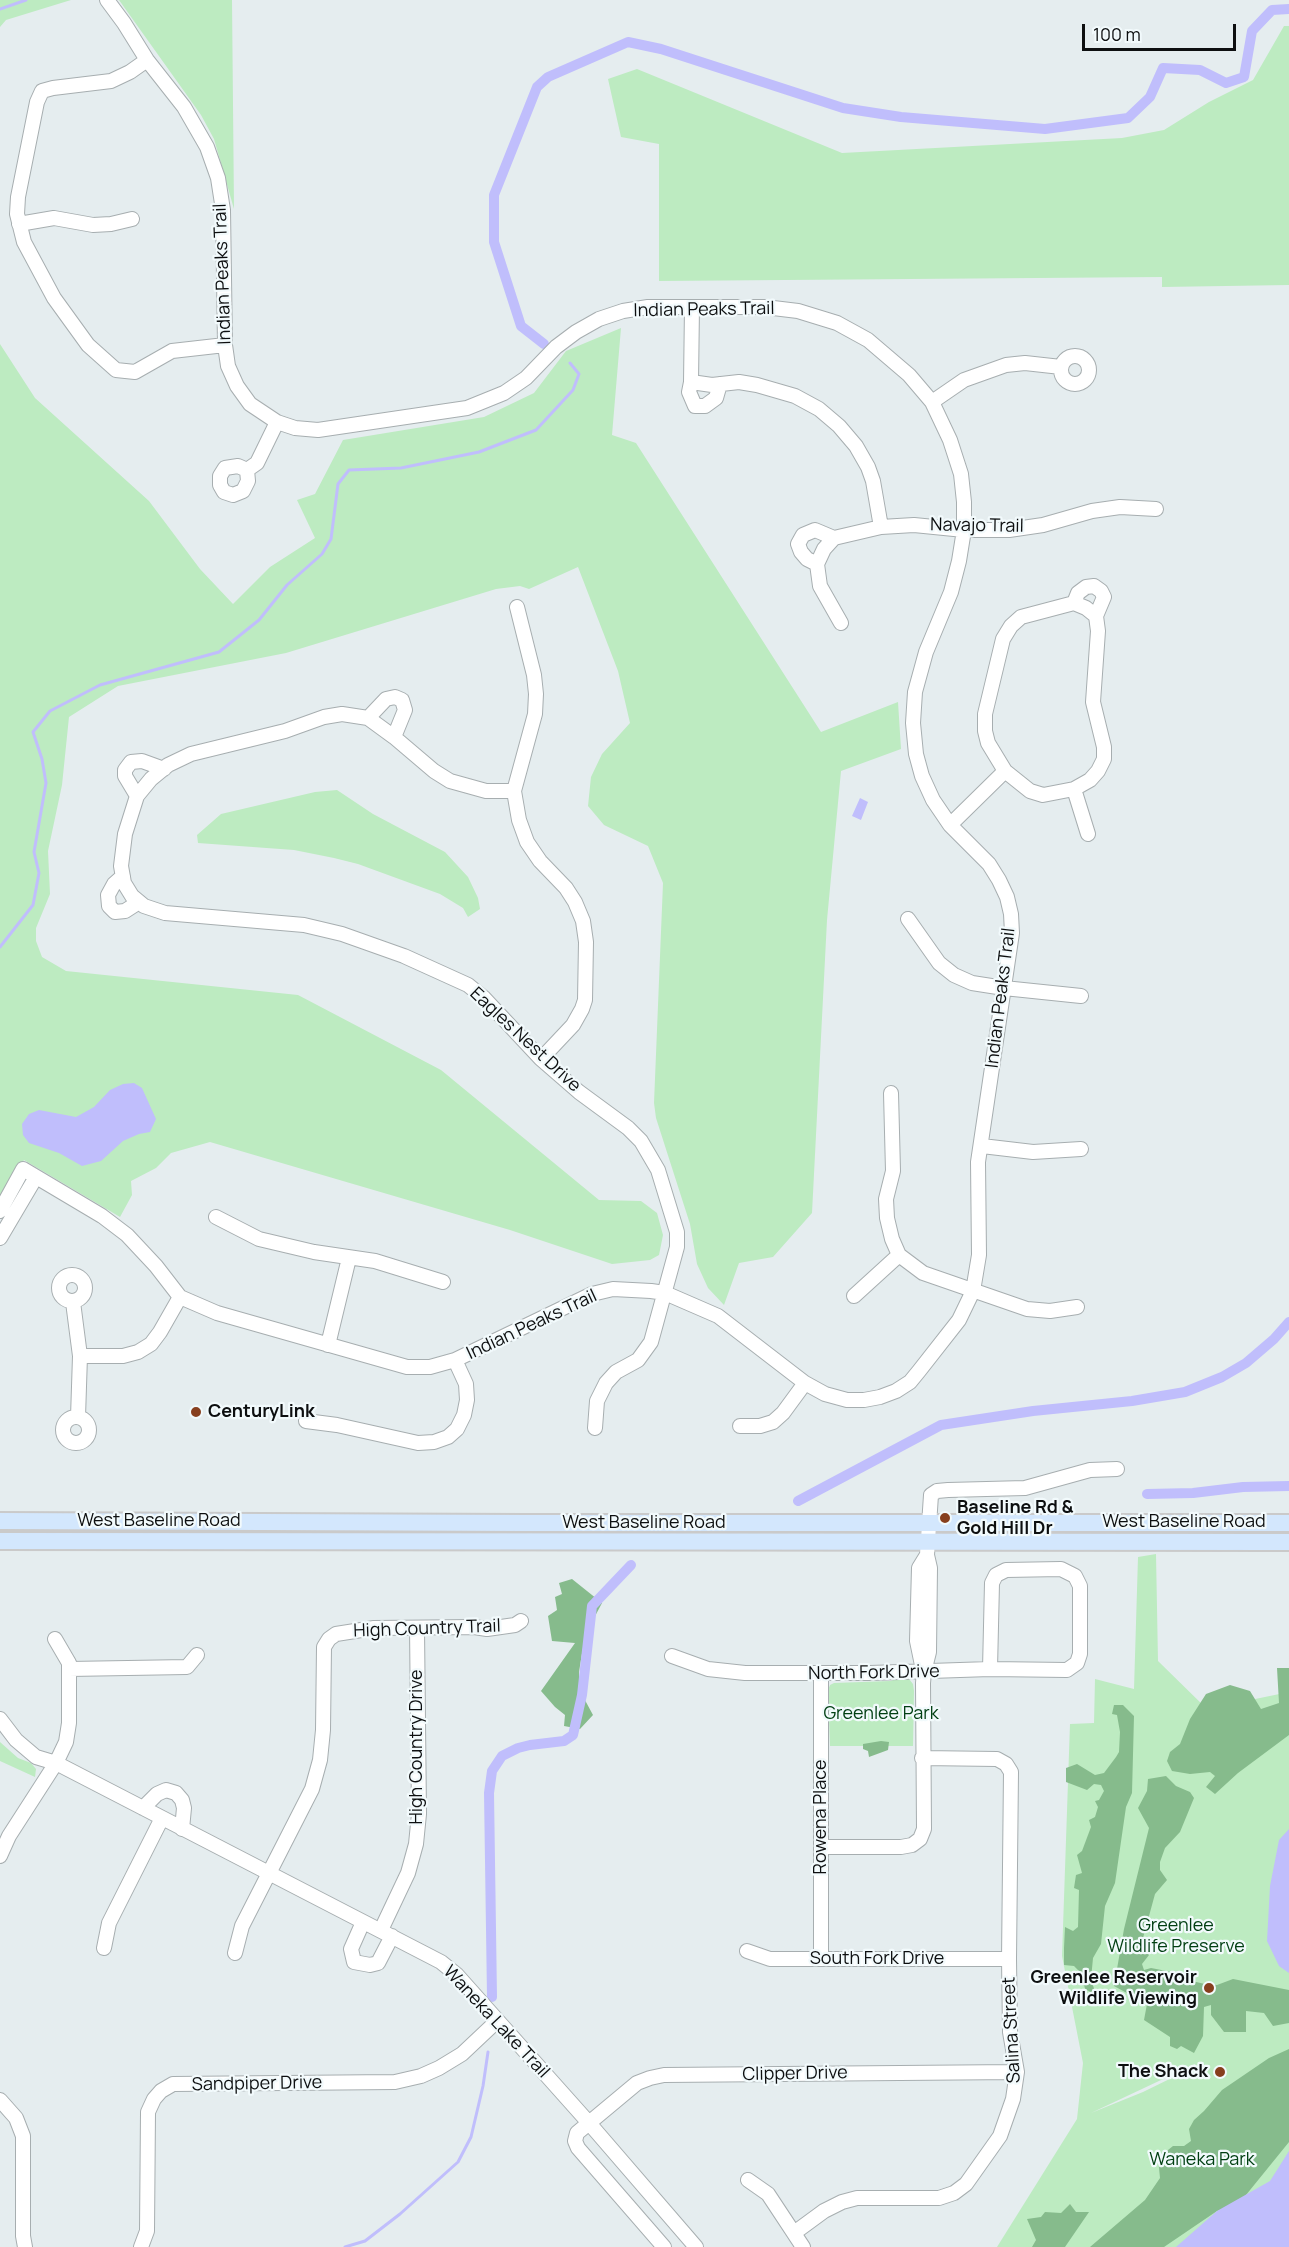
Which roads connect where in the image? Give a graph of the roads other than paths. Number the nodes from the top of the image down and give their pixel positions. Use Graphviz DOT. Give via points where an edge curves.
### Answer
graph roads {
  1 [pos="107,0"];
  2 [pos="147,60"];
  3 [pos="132,219"];
  4 [pos="19,224"];
  5 [pos="692,307"];
  6 [pos="225,345"];
  7 [pos="1061,367"];
  8 [pos="691,382"];
  9 [pos="720,384"];
  10 [pos="932,402"];
  11 [pos="278,422"];
  12 [pos="247,470"];
  13 [pos="1155,509"];
  14 [pos="881,527"];
  15 [pos="964,530"];
  16 [pos="834,538"];
  17 [pos="817,564"];
  18 [pos="1074,603"];
  19 [pos="517,607"];
  20 [pos="1096,616"];
  21 [pos="841,623"];
  22 [pos="368,718"];
  23 [pos="394,737"];
  24 [pos="164,769"];
  25 [pos="1005,771"];
  26 [pos="1074,789"];
  27 [pos="514,791"];
  28 [pos="137,796"];
  29 [pos="950,825"];
  30 [pos="1088,834"];
  31 [pos="123,876"];
  32 [pos="139,902"];
  33 [pos="908,920"];
  34 [pos="1004,988"];
  35 [pos="1081,996"];
  36 [pos="541,1059"];
  37 [pos="891,1093"];
  38 [pos="982,1146"];
  39 [pos="1082,1149"];
  40 [pos="36,1177"];
  41 [pos="0,1211"];
  42 [pos="216,1217"];
  43 [pos="0,1239"];
  44 [pos="899,1255"];
  45 [pos="349,1258"];
  46 [pos="443,1282"];
  47 [pos="973,1291"];
  48 [pos="665,1293"];
  49 [pos="854,1296"];
  50 [pos="180,1298"];
  51 [pos="73,1302"];
  52 [pos="1077,1307"];
  53 [pos="328,1345"];
  54 [pos="80,1356"];
  55 [pos="455,1360"];
  56 [pos="805,1383"];
  57 [pos="78,1417"];
  58 [pos="306,1421"];
  59 [pos="740,1426"];
  60 [pos="595,1428"];
  61 [pos="1116,1469"];
  62 [pos="0,1521"];
  63 [pos="928,1522"];
  64 [pos="1289,1522"];
  65 [pos="0,1541"];
  66 [pos="1289,1542"];
  67 [pos="927,1549"];
  68 [pos="521,1621"];
  69 [pos="417,1628"];
  70 [pos="55,1639"];
  71 [pos="197,1655"];
  72 [pos="672,1656"];
  73 [pos="69,1669"];
  74 [pos="990,1670"];
  75 [pos="924,1672"];
  76 [pos="821,1674"];
  77 [pos="0,1719"];
  78 [pos="922,1758"];
  79 [pos="56,1763"];
  80 [pos="143,1808"];
  81 [pos="162,1818"];
  82 [pos="182,1829"];
  83 [pos="4,1833"];
  84 [pos="821,1847"];
  85 [pos="0,1856"];
  86 [pos="267,1874"];
  87 [pos="363,1922"];
  88 [pos="386,1933"];
  89 [pos="104,1948"];
  90 [pos="747,1951"];
  91 [pos="235,1953"];
  92 [pos="821,1959"];
  93 [pos="1009,1959"];
  94 [pos="497,2021"];
  95 [pos="1017,2072"];
  96 [pos="0,2100"];
  97 [pos="589,2123"];
  98 [pos="748,2180"];
  99 [pos="794,2233"];
  100 [pos="26,2247"];
  101 [pos="141,2247"];
  102 [pos="664,2247"];
  103 [pos="696,2247"];
  104 [pos="803,2247"];
  1 -- 2 [label="street, Indian Peaks Trail"];
  2 -- 4 [label="street" via="111,81 42,91 18,197"];
  2 -- 6 [label="street, Indian Peaks Trail" via="193,120 218,178 224,210"];
  3 -- 4 [label="street" via="93,225 54,218"];
  4 -- 6 [label="street" via="24,242 54,298 88,345 116,370 135,372 172,351"];
  5 -- 8 [label="street"];
  5 -- 10 [label="street, Indian Peaks Trail" via="765,307 798,311 837,323 893,360"];
  5 -- 11 [label="street, Indian Peaks Trail" via="648,307 599,319 567,338 526,378 504,393 467,408 318,430"];
  6 -- 11 [label="street, Indian Peaks Trail" via="228,366 237,386 250,404"];
  7 -- 10 [label="street" via="1006,365 964,380"];
  8 -- 9 [label="street"];
  8 -- 9 [label="street" via="689,392 695,406 705,406 716,398"];
  9 -- 14 [label="street" via="739,382 786,392 819,409 839,426 868,467"];
  10 -- 15 [label="street, Indian Peaks Trail" via="961,474"];
  11 -- 12 [label="street" via="256,464"];
  13 -- 15 [label="street, Navajo Trail" via="1120,507 1043,525"];
  14 -- 15 [label="street, Navajo Trail" via="914,525"];
  14 -- 16 [label="street, Navajo Trail"];
  15 -- 29 [label="street, Indian Peaks Trail" via="951,592 918,676 913,723 922,776"];
  16 -- 17 [label="street"];
  16 -- 17 [label="street, Navajo Trail" via="815,530 803,535 798,543 801,552"];
  17 -- 21 [label="street, Navajo Trail" via="820,586"];
  18 -- 20 [label="street"];
  18 -- 20 [label="street" via="1086,586 1094,586 1104,597"];
  18 -- 25 [label="street" via="1022,617 1003,639 985,731"];
  19 -- 27 [label="street" via="536,694 535,714"];
  20 -- 26 [label="street" via="1093,702 1104,759 1090,780"];
  22 -- 23 [label="street"];
  22 -- 23 [label="street" via="386,699 402,700 405,711"];
  22 -- 24 [label="street" via="342,714 324,717 285,731 191,754"];
  23 -- 27 [label="street" via="450,781 486,791"];
  24 -- 28 [label="street"];
  24 -- 28 [label="street" via="142,761 131,762 125,776"];
  25 -- 26 [label="street" via="1030,791 1043,795"];
  25 -- 29 [label="street"];
  26 -- 30 [label="street"];
  27 -- 36 [label="street" via="527,842 566,888 583,921 586,942 582,1009 573,1025"];
  28 -- 31 [label="street" via="125,834"];
  29 -- 34 [label="street, Indian Peaks Trail" via="988,864 1007,897 1012,933"];
  31 -- 32 [label="street"];
  31 -- 32 [label="street" via="108,895 109,906 115,912 125,911"];
  32 -- 36 [label="street, Eagles Nest Drive" via="165,913 304,925 404,956 468,985"];
  33 -- 34 [label="street" via="932,956 954,975 972,983"];
  34 -- 35 [label="street"];
  34 -- 38 [label="street, Indian Peaks Trail"];
  36 -- 48 [label="street, Eagles Nest Drive" via="628,1128 647,1149 658,1170 677,1232"];
  37 -- 44 [label="street" via="893,1171 886,1199 887,1218"];
  38 -- 39 [label="street" via="1033,1152"];
  38 -- 47 [label="street, Indian Peaks Trail" via="978,1162 980,1255"];
  40 -- 41 [label="street" via="23,1169"];
  40 -- 43 [label="street"];
  40 -- 50 [label="street" via="127,1235"];
  42 -- 45 [label="street" via="259,1239"];
  44 -- 47 [label="street" via="923,1273"];
  44 -- 49 [label="street"];
  45 -- 46 [label="street" via="375,1261"];
  45 -- 53 [label="street"];
  47 -- 52 [label="street" via="1027,1308 1050,1311"];
  47 -- 56 [label="street, Indian Peaks Trail" via="946,1337 910,1382 896,1391 847,1400"];
  48 -- 55 [label="street, Indian Peaks Trail" via="613,1289 592,1294"];
  48 -- 56 [label="street, Indian Peaks Trail" via="718,1316"];
  48 -- 60 [label="street, Eagles Nest Drive" via="651,1342 638,1360 616,1372 606,1383 597,1401"];
  50 -- 53 [label="street, Indian Peaks Trail" via="217,1313"];
  50 -- 54 [label="street" via="156,1338 138,1352"];
  51 -- 54 [label="street"];
  53 -- 55 [label="street, Indian Peaks Trail" via="407,1367"];
  54 -- 57 [label="street"];
  55 -- 58 [label="street" via="466,1384 467,1400 457,1429 448,1437 418,1443"];
  56 -- 59 [label="street" via="772,1422"];
  61 -- 63 [label="street" via="1090,1470 1025,1488 937,1491 931,1496"];
  62 -- 63 [label="main road, West Baseline Road"];
  63 -- 64 [label="main road, West Baseline Road"];
  63 -- 67 [label="street"];
  65 -- 67 [label="main road, West Baseline Road"];
  66 -- 67 [label="main road, West Baseline Road"];
  67 -- 75 [label="street" via="929,1652"];
  68 -- 69 [label="street, High Country Trail" via="487,1629"];
  69 -- 86 [label="street, High Country Trail" via="374,1628 336,1634 324,1647 320,1760 312,1789"];
  69 -- 88 [label="street, High Country Drive" via="420,1814 408,1873"];
  70 -- 73 [label="street"];
  71 -- 73 [label="street" via="187,1667"];
  72 -- 76 [label="street, North Fork Drive" via="708,1669 732,1672"];
  73 -- 79 [label="street" via="69,1722 66,1742"];
  74 -- 74 [label="street, North Fork Drive" via="992,1583 999,1573 1061,1569 1076,1576 1080,1586 1077,1663 1067,1670"];
  74 -- 75 [label="street, North Fork Drive"];
  75 -- 76 [label="street, North Fork Drive"];
  75 -- 78 [label="street"];
  76 -- 84 [label="street, Rowena Place"];
  77 -- 79 [label="street, Waneka Lake Trail" via="36,1757"];
  78 -- 84 [label="street" via="924,1829 920,1839 901,1847"];
  78 -- 93 [label="street, Salina Street" via="996,1759 1011,1772"];
  79 -- 80 [label="street, Waneka Lake Trail"];
  79 -- 83 [label="street"];
  80 -- 81 [label="street, Waneka Lake Trail"];
  80 -- 82 [label="street" via="157,1794 166,1790 176,1793 184,1808"];
  81 -- 82 [label="street, Waneka Lake Trail"];
  81 -- 89 [label="street" via="109,1923"];
  82 -- 86 [label="street, Waneka Lake Trail"];
  83 -- 85 [label="street"];
  84 -- 92 [label="street, Rowena Place"];
  86 -- 87 [label="street, Waneka Lake Trail"];
  86 -- 91 [label="street, High Country Trail" via="242,1926"];
  87 -- 88 [label="street, Waneka Lake Trail"];
  87 -- 88 [label="street" via="351,1948 354,1962 378,1963"];
  88 -- 94 [label="street, Waneka Lake Trail" via="441,1962"];
  90 -- 92 [label="street, South Fork Drive" via="770,1959"];
  92 -- 93 [label="street, South Fork Drive"];
  93 -- 95 [label="street, Salina Street" via="1010,2032"];
  94 -- 97 [label="street, Waneka Lake Trail"];
  94 -- 101 [label="street, Sandpiper Drive" via="462,2054 439,2068 395,2082 173,2084 161,2091 148,2112 147,2231"];
  95 -- 97 [label="street, Clipper Drive" via="664,2075 637,2084"];
  95 -- 99 [label="street, Salina Street" via="1013,2099 1000,2136 966,2184 954,2193 939,2198 857,2198 824,2211"];
  96 -- 100 [label="street" via="16,2118 23,2136"];
  97 -- 102 [label="street" via="577,2133 578,2148"];
  97 -- 103 [label="street, Waneka Lake Trail"];
  98 -- 99 [label="street" via="768,2194"];
  99 -- 104 [label="street"];
}
